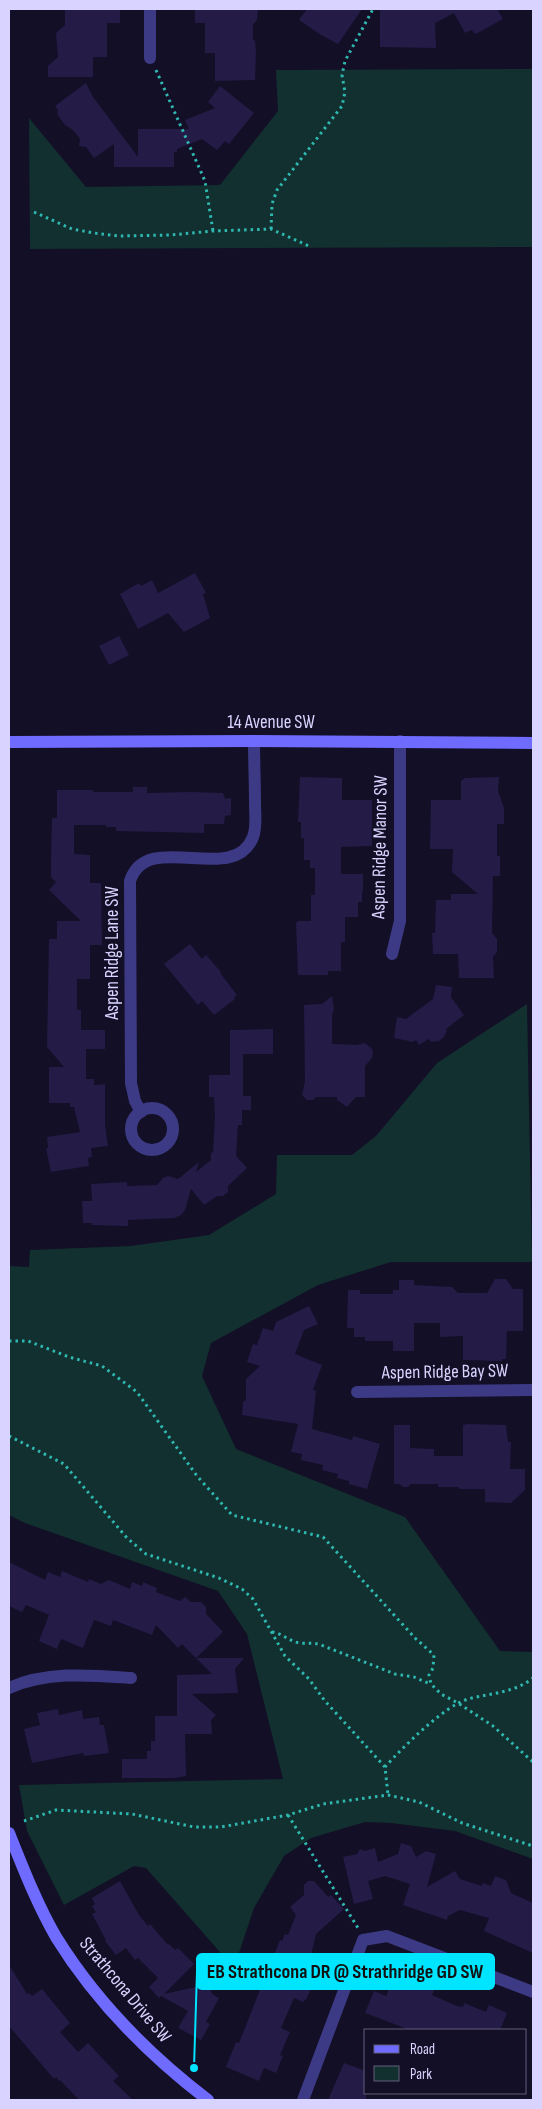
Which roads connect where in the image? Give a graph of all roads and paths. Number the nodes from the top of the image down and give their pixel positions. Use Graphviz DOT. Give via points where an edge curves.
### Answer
graph roads {
  1 [pos="150,9"];
  2 [pos="373,9"];
  3 [pos="150,58"];
  4 [pos="34,212"];
  5 [pos="270,229"];
  6 [pos="214,230"];
  7 [pos="309,246"];
  8 [pos="254,741"];
  9 [pos="400,741"];
  10 [pos="9,742"];
  11 [pos="533,743"];
  12 [pos="392,954"];
  13 [pos="141,1112"];
  14 [pos="9,1341"];
  15 [pos="533,1390"];
  16 [pos="358,1392"];
  17 [pos="9,1436"];
  18 [pos="272,1632"];
  19 [pos="131,1678"];
  20 [pos="533,1678"];
  21 [pos="431,1684"];
  22 [pos="9,1688"];
  23 [pos="458,1703"];
  24 [pos="533,1762"];
  25 [pos="386,1767"];
  26 [pos="388,1795"];
  27 [pos="288,1815"];
  28 [pos="24,1821"];
  29 [pos="9,1833"];
  30 [pos="533,1846"];
  31 [pos="362,1940"];
  32 [pos="533,1992"];
  33 [pos="208,2100"];
  34 [pos="303,2100"];
  1 -- 3 [label="street"];
  2 -- 5 [label="path" via="345,61 342,106 277,190"];
  3 -- 6 [label="path" via="205,181"];
  4 -- 6 [label="path" via="72,229 119,236"];
  5 -- 6 [label="path"];
  5 -- 7 [label="path"];
  8 -- 9 [label="street, 14 Avenue SW"];
  8 -- 10 [label="street, 14 Avenue SW"];
  8 -- 13 [label="street, Aspen Ridge Lane SW" via="254,831 248,846 227,858 149,859 136,868 130,881 131,1083"];
  9 -- 11 [label="street, 14 Avenue SW"];
  9 -- 12 [label="street, Aspen Ridge Manor SW" via="400,921"];
  14 -- 21 [label="path" via="28,1341 102,1366 137,1392 197,1476 232,1515 323,1537 434,1655 434,1668 429,1675"];
  15 -- 16 [label="street, Aspen Ridge Bay SW"];
  17 -- 18 [label="path" via="64,1464 127,1538 146,1554 242,1589 253,1599"];
  18 -- 21 [label="path" via="299,1643 321,1645 395,1674"];
  18 -- 25 [label="path" via="285,1656"];
  19 -- 22 [label="street" via="72,1674"];
  20 -- 23 [label="path" via="513,1690"];
  21 -- 23 [label="path"];
  23 -- 24 [label="path" via="493,1726"];
  23 -- 25 [label="path" via="404,1746"];
  25 -- 26 [label="path"];
  26 -- 27 [label="path" via="323,1804"];
  26 -- 30 [label="path" via="419,1802 462,1823"];
  27 -- 28 [label="path" via="221,1827 194,1827 132,1814 56,1810"];
  27 -- 31 [label="path" via="358,1928"];
  29 -- 33 [label="street, Strathcona Drive SW" via="56,1936 88,1982 172,2073"];
  31 -- 32 [label="street" via="387,1936"];
  31 -- 34 [label="street"];
}
